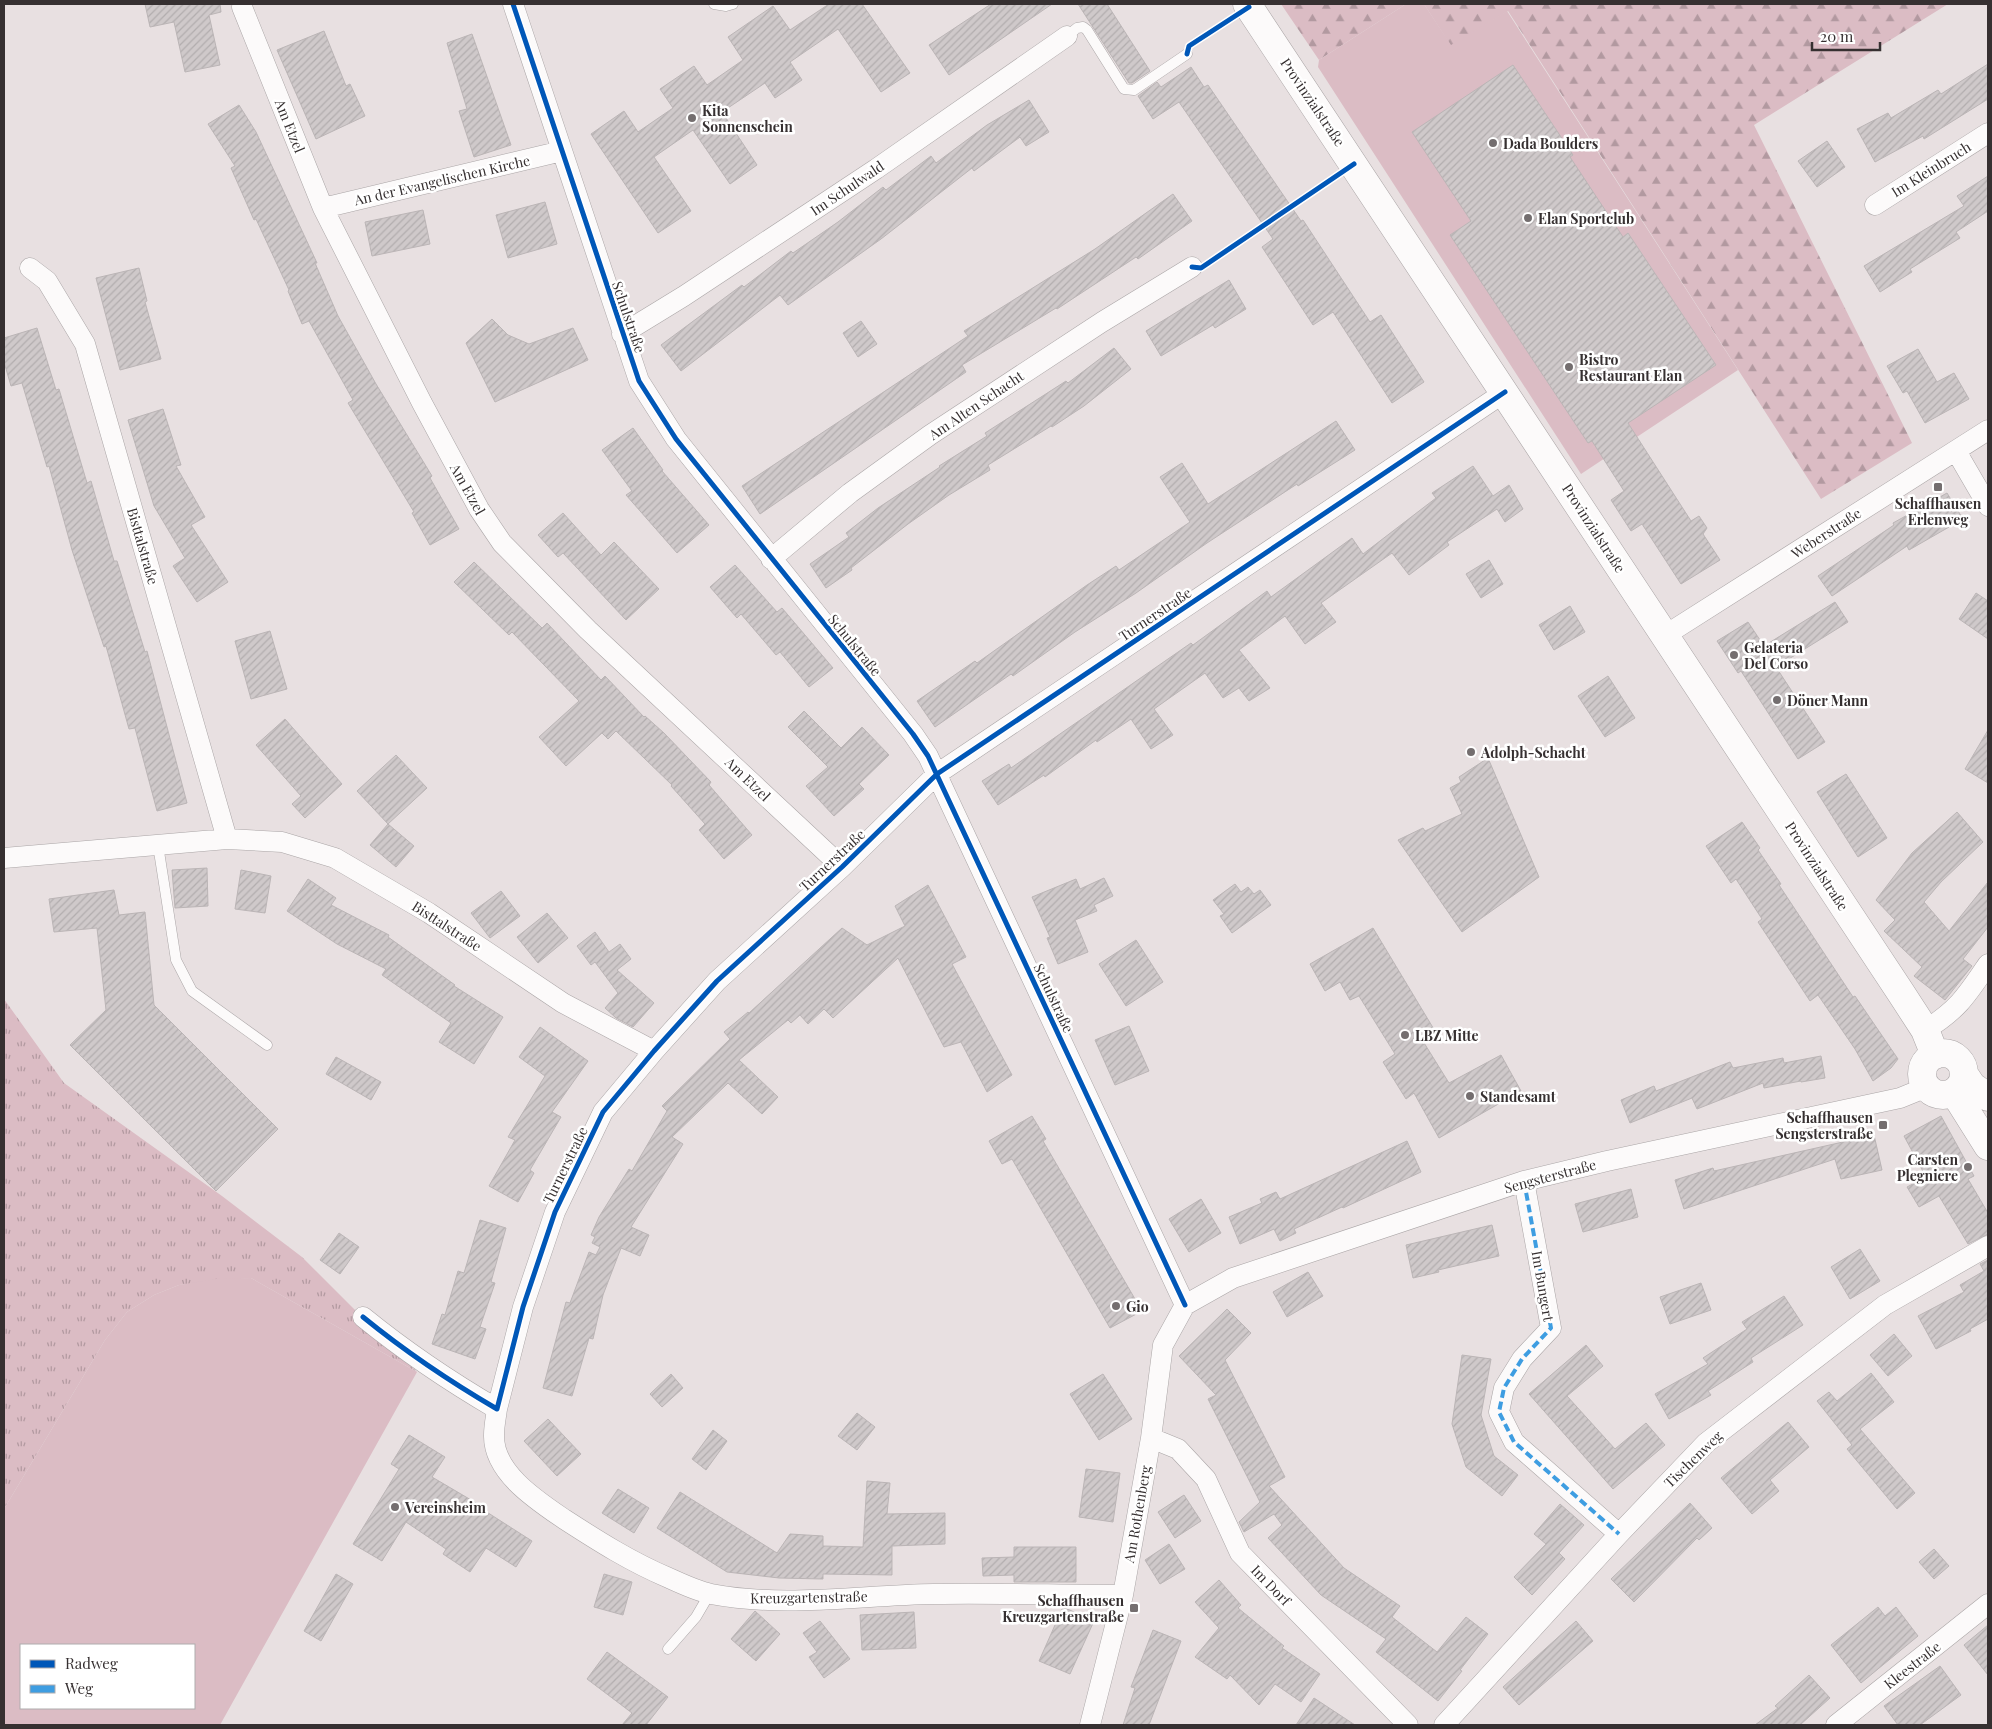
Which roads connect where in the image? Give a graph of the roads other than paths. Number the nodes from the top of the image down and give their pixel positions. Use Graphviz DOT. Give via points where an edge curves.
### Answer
graph roads {
  1 [pos="513,4"];
  2 [pos="714,4"];
  3 [pos="733,4"];
  4 [pos="1247,4"];
  5 [pos="242,6"];
  6 [pos="1067,36"];
  7 [pos="1187,54"];
  8 [pos="1988,133"];
  9 [pos="562,151"];
  10 [pos="1875,204"];
  11 [pos="323,208"];
  12 [pos="1192,267"];
  13 [pos="30,268"];
  14 [pos="622,334"];
  15 [pos="1505,392"];
  16 [pos="1988,430"];
  17 [pos="1956,450"];
  18 [pos="1988,506"];
  19 [pos="771,559"];
  20 [pos="1664,636"];
  21 [pos="937,774"];
  22 [pos="227,840"];
  23 [pos="158,845"];
  24 [pos="4,858"];
  25 [pos="842,867"];
  26 [pos="1988,964"];
  27 [pos="1925,1030"];
  28 [pos="267,1045"];
  29 [pos="654,1051"];
  30 [pos="1935,1055"];
  31 [pos="1959,1083"];
  32 [pos="1927,1087"];
  33 [pos="1988,1097"];
  34 [pos="1988,1146"];
  35 [pos="1524,1182"];
  36 [pos="1988,1246"];
  37 [pos="1185,1305"];
  38 [pos="362,1317"];
  39 [pos="497,1408"];
  40 [pos="1151,1438"];
  41 [pos="1619,1534"];
  42 [pos="710,1594"];
  43 [pos="1123,1595"];
  44 [pos="1988,1604"];
  45 [pos="668,1649"];
  46 [pos="1090,1725"];
  47 [pos="1408,1725"];
  48 [pos="1444,1725"];
  49 [pos="1836,1725"];
  1 -- 9 [label="street, Schulstraße"];
  2 -- 3 [label="lane"];
  4 -- 15 [label="street, Provinzialstraße"];
  5 -- 11 [label="street, Am Etzel"];
  6 -- 7 [label="lane" via="1077,28 1087,30 1124,89 1129,91"];
  6 -- 14 [label="street, Im Schulwald" via="876,169"];
  8 -- 10 [label="street, Im Kleinbruch"];
  9 -- 11 [label="street, An der Evangelischen Kirche"];
  9 -- 14 [label="street, Schulstraße"];
  11 -- 25 [label="street, Am Etzel" via="470,493 502,543 588,630"];
  12 -- 19 [label="street, Am Alten Schacht" via="930,435 850,493"];
  13 -- 22 [label="street, Bisttalstraße" via="47,281 85,344"];
  14 -- 19 [label="street, Schulstraße" via="640,381 661,418"];
  15 -- 20 [label="street, Provinzialstraße"];
  15 -- 21 [label="street, Turnerstraße"];
  16 -- 17 [label="street, Weberstraße"];
  17 -- 18 [label="street"];
  17 -- 20 [label="street, Weberstraße"];
  19 -- 21 [label="street, Schulstraße" via="912,734"];
  20 -- 27 [label="street, Provinzialstraße"];
  21 -- 25 [label="street, Turnerstraße"];
  21 -- 37 [label="street, Schulstraße"];
  22 -- 23 [label="street, Bisttalstraße"];
  22 -- 29 [label="street, Bisttalstraße" via="282,842 335,858 429,913 563,1003"];
  23 -- 24 [label="street, Bisttalstraße"];
  23 -- 28 [label="lane" via="176,960 183,975 192,990"];
  25 -- 29 [label="street, Turnerstraße" via="717,981"];
  26 -- 27 [label="street" via="1964,1000 1945,1018"];
  27 -- 30 [label="street, Provinzialstraße"];
  29 -- 39 [label="street, Turnerstraße" via="603,1112 555,1212 523,1307"];
  30 -- 31 [label="street" via="1954,1057 1960,1062"];
  30 -- 32 [label="street" via="1923,1069"];
  31 -- 32 [label="street" via="1942,1095"];
  31 -- 33 [label="street" via="1972,1086"];
  31 -- 34 [label="street"];
  32 -- 35 [label="street, Sengsterstraße" via="1900,1098"];
  35 -- 37 [label="street, Sengsterstraße" via="1233,1278"];
  35 -- 41 [label="street, Im Bungert" via="1551,1328 1522,1359 1504,1388 1499,1412 1514,1442"];
  36 -- 41 [label="street, Tischenweg" via="1886,1305 1706,1443"];
  37 -- 40 [label="street, Am Rothenberg" via="1163,1345"];
  38 -- 39 [label="street" via="425,1365"];
  39 -- 42 [label="street, Kreuzgartenstraße" via="494,1436 498,1455 506,1470 523,1487 554,1512 640,1566"];
  40 -- 43 [label="street, Am Rothenberg"];
  40 -- 47 [label="street, Im Dorf" via="1178,1449 1206,1479 1240,1553"];
  41 -- 48 [label="street, Tischenweg"];
  42 -- 43 [label="street, Kreuzgartenstraße" via="788,1600 934,1594"];
  42 -- 45 [label="lane" via="696,1617"];
  43 -- 46 [label="street, Am Rothenberg"];
  44 -- 49 [label="street, Kleestraße"];
}
